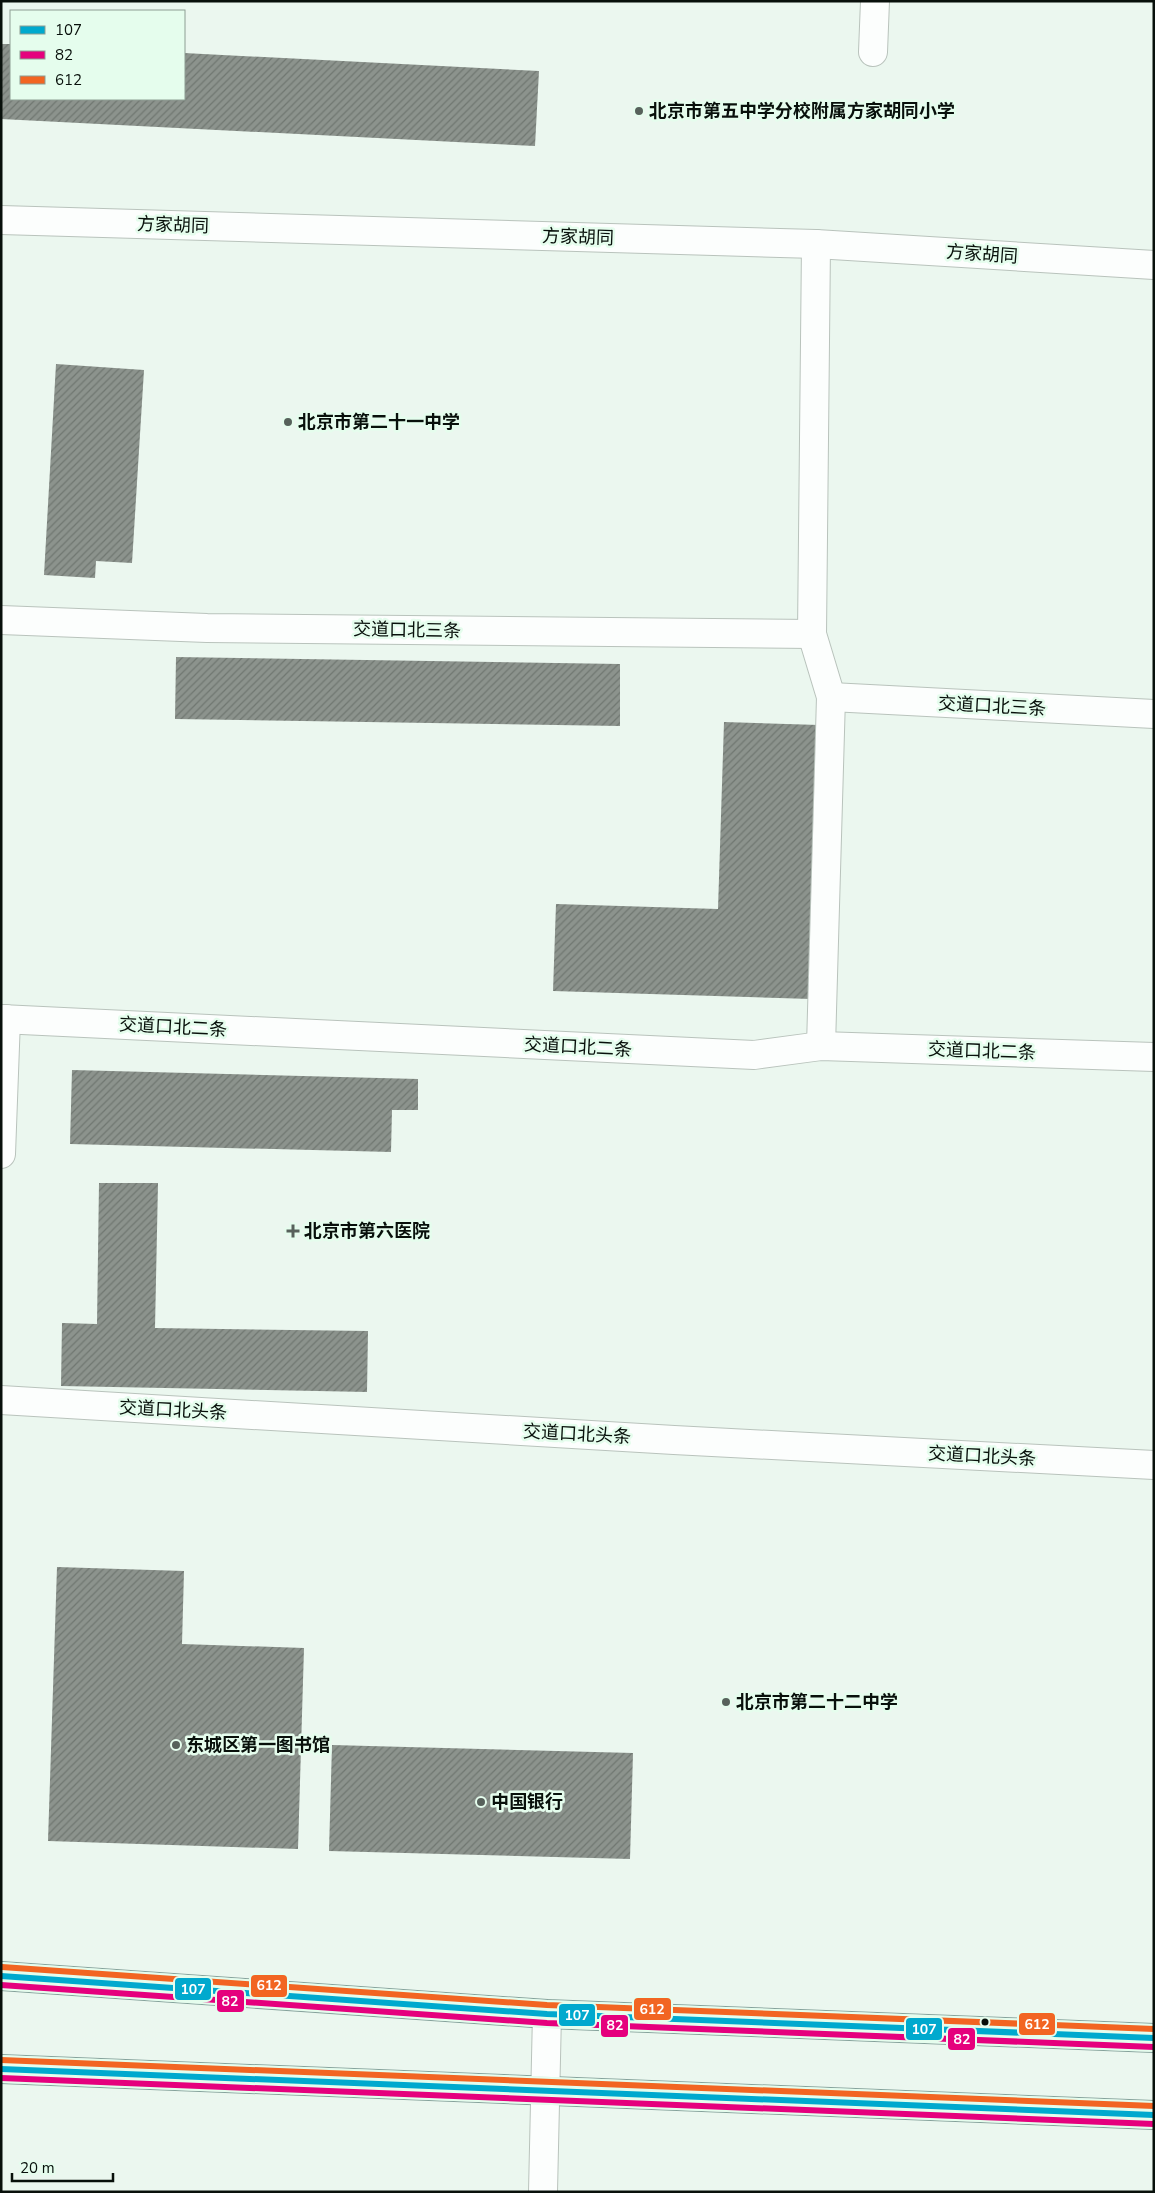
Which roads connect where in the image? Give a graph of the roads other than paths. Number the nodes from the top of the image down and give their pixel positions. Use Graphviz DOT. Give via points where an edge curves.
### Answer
graph roads {
  1 [pos="875,1"];
  2 [pos="873,52"];
  3 [pos="1,220"];
  4 [pos="816,244"];
  5 [pos="1154,265"];
  6 [pos="1,620"];
  7 [pos="812,634"];
  8 [pos="831,697"];
  9 [pos="1154,714"];
  10 [pos="4,1019"];
  11 [pos="821,1046"];
  12 [pos="1154,1057"];
  13 [pos="1,1154"];
  14 [pos="1,1400"];
  15 [pos="1154,1465"];
  16 [pos="1,1976"];
  17 [pos="547,2014"];
  18 [pos="1154,2038"];
  19 [pos="1,2069"];
  20 [pos="546,2091"];
  21 [pos="1154,2115"];
  22 [pos="543,2192"];
  1 -- 2 [label="street"];
  3 -- 4 [label="street, 方家胡同"];
  4 -- 5 [label="street, 方家胡同"];
  4 -- 7 [label="street"];
  6 -- 7 [label="street, 交道口北三条" via="208,628"];
  7 -- 8 [label="street"];
  8 -- 9 [label="street, 交道口北三条"];
  8 -- 11 [label="street"];
  10 -- 11 [label="street, 交道口北二条" via="754,1056"];
  10 -- 13 [label="street"];
  11 -- 12 [label="street, 交道口北二条"];
  14 -- 15 [label="street, 交道口北头条"];
  16 -- 17 [label="main road"];
  17 -- 18 [label="main road"];
  17 -- 20 [label="street"];
  19 -- 20 [label="main road"];
  20 -- 21 [label="main road"];
  20 -- 22 [label="street"];
}
